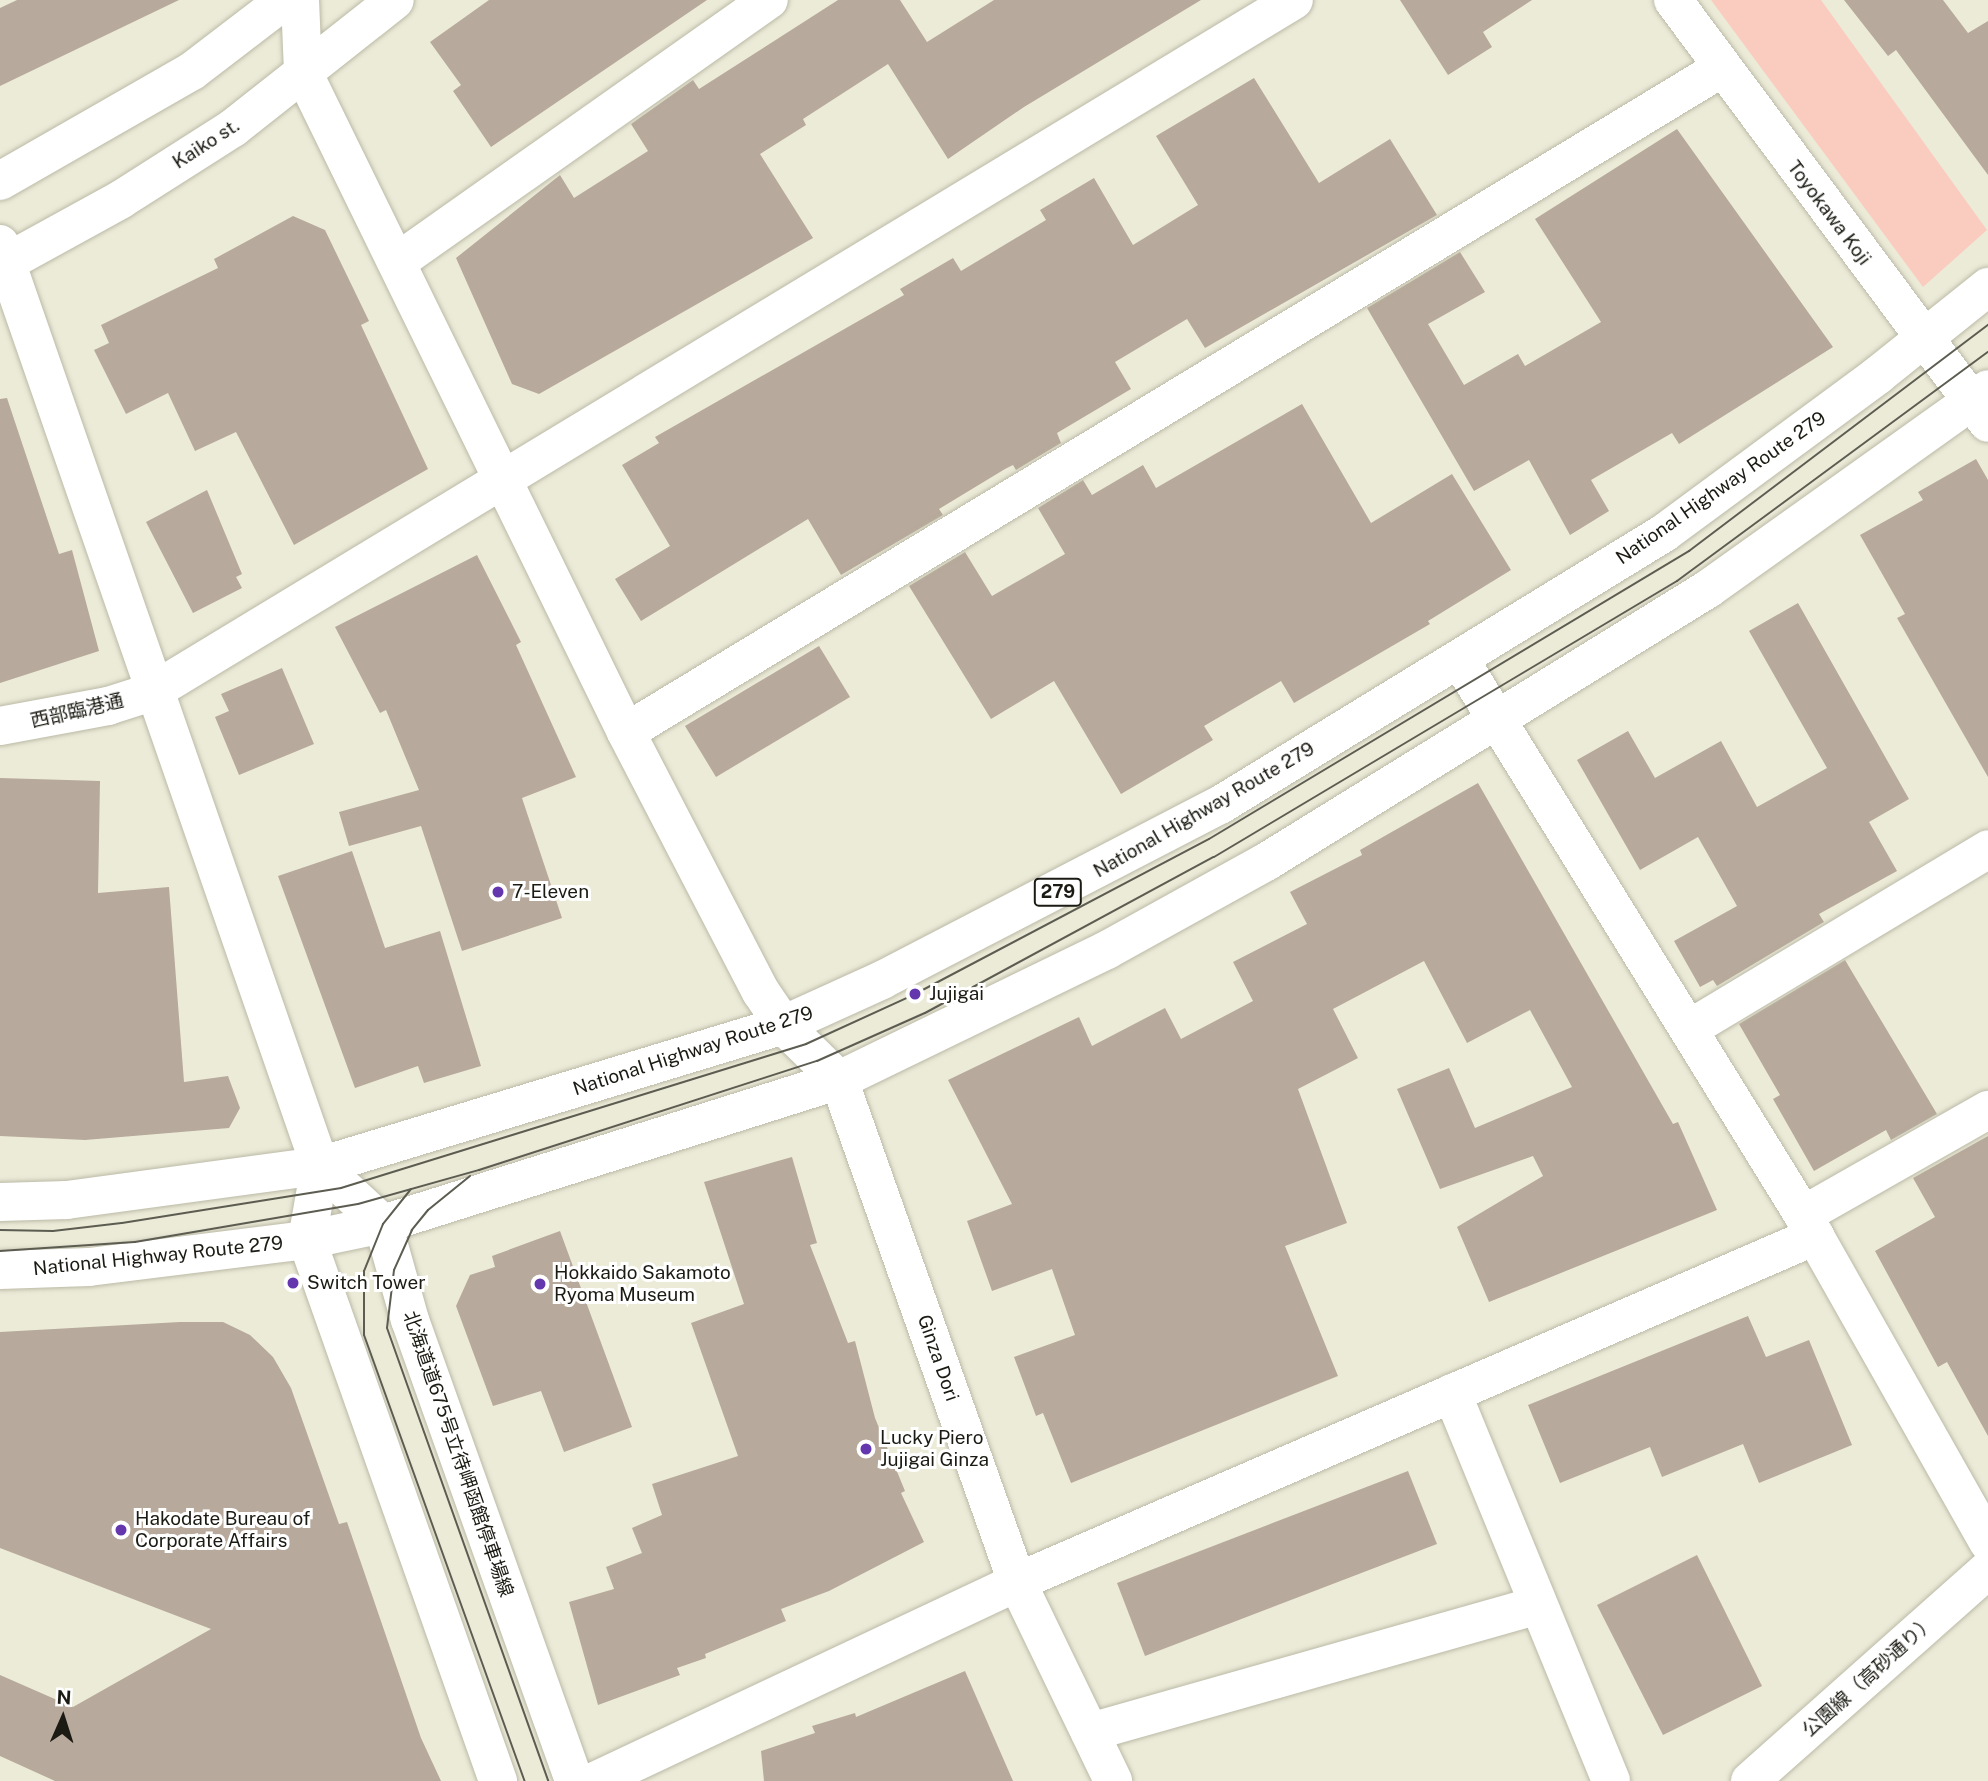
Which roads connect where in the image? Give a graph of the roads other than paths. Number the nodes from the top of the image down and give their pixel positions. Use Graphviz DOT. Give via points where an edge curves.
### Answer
graph roads {
  1 [pos="285,0"];
  2 [pos="300,0"];
  3 [pos="396,0"];
  4 [pos="769,0"];
  5 [pos="1294,0"];
  6 [pos="1673,0"];
  7 [pos="1722,68"];
  8 [pos="303,72"];
  9 [pos="0,181"];
  10 [pos="2,257"];
  11 [pos="397,262"];
  12 [pos="1988,287"];
  13 [pos="1924,339"];
  14 [pos="1983,405"];
  15 [pos="502,478"];
  16 [pos="1460,660"];
  17 [pos="152,692"];
  18 [pos="1497,722"];
  19 [pos="0,726"];
  20 [pos="626,732"];
  21 [pos="1988,849"];
  22 [pos="783,1025"];
  23 [pos="1689,1029"];
  24 [pos="839,1080"];
  25 [pos="1988,1110"];
  26 [pos="320,1166"];
  27 [pos="0,1202"];
  28 [pos="383,1224"];
  29 [pos="1809,1225"];
  30 [pos="307,1240"];
  31 [pos="0,1270"];
  32 [pos="1452,1393"];
  33 [pos="1988,1542"];
  34 [pos="1988,1570"];
  35 [pos="1017,1582"];
  36 [pos="1536,1606"];
  37 [pos="1090,1732"];
  38 [pos="498,1781"];
  39 [pos="574,1781"];
  40 [pos="595,1781"];
  41 [pos="1113,1781"];
  42 [pos="1611,1781"];
  43 [pos="1750,1781"];
  1 -- 9 [label="main road" via="192,71"];
  2 -- 8 [label="main road"];
  3 -- 8 [label="main road, Kaiko st."];
  4 -- 11 [label="main road"];
  5 -- 15 [label="main road, 西部臨港通"];
  6 -- 7 [label="main road, Toyokawa Koji"];
  7 -- 13 [label="main road, Toyokawa Koji"];
  7 -- 20 [label="main road"];
  8 -- 10 [label="main road, Kaiko st." via="233,128 120,200"];
  8 -- 11 [label="main road, Ginza Dori"];
  10 -- 17 [label="main road"];
  11 -- 15 [label="main road, Ginza Dori"];
  12 -- 13 [label="main road, National Highway Route 279 / 279"];
  13 -- 14 [label="main road, Toyokawa Koji"];
  13 -- 16 [label="main road, National Highway Route 279 / 279" via="1664,533"];
  14 -- 18 [label="main road, National Highway Route 279" via="1708,589"];
  15 -- 17 [label="main road, 西部臨港通"];
  15 -- 20 [label="main road, Ginza Dori"];
  16 -- 18 [label="main road"];
  16 -- 22 [label="main road, National Highway Route 279 / 279" via="1220,805 1034,905"];
  17 -- 19 [label="main road, 西部臨港通" via="108,706"];
  17 -- 26 [label="main road"];
  18 -- 23 [label="main road"];
  18 -- 24 [label="main road, National Highway Route 279" via="1266,862 1107,950"];
  20 -- 22 [label="main road, Ginza Dori" via="761,992"];
  21 -- 23 [label="main road"];
  22 -- 24 [label="main road, Ginza Dori"];
  22 -- 26 [label="main road, National Highway Route 279 / 279"];
  23 -- 29 [label="main road"];
  24 -- 28 [label="main road, National Highway Route 279"];
  24 -- 35 [label="main road, Ginza Dori"];
  25 -- 29 [label="main road"];
  26 -- 27 [label="main road, National Highway Route 279 / 279" via="67,1200"];
  26 -- 28 [label="main road"];
  26 -- 30 [label="main road"];
  28 -- 30 [label="main road, National Highway Route 279"];
  28 -- 39 [label="main road, 北海道道675号立待岬函館停車場線" via="410,1320"];
  29 -- 32 [label="main road"];
  29 -- 33 [label="main road"];
  30 -- 31 [label="main road, National Highway Route 279" via="89,1267"];
  30 -- 38 [label="main road"];
  32 -- 35 [label="main road"];
  32 -- 36 [label="main road"];
  34 -- 43 [label="main road, 公園線（高砂通り）"];
  35 -- 37 [label="main road, Ginza Dori"];
  35 -- 40 [label="main road"];
  36 -- 37 [label="main road"];
  36 -- 42 [label="main road"];
  37 -- 41 [label="main road, Ginza Dori"];
}
